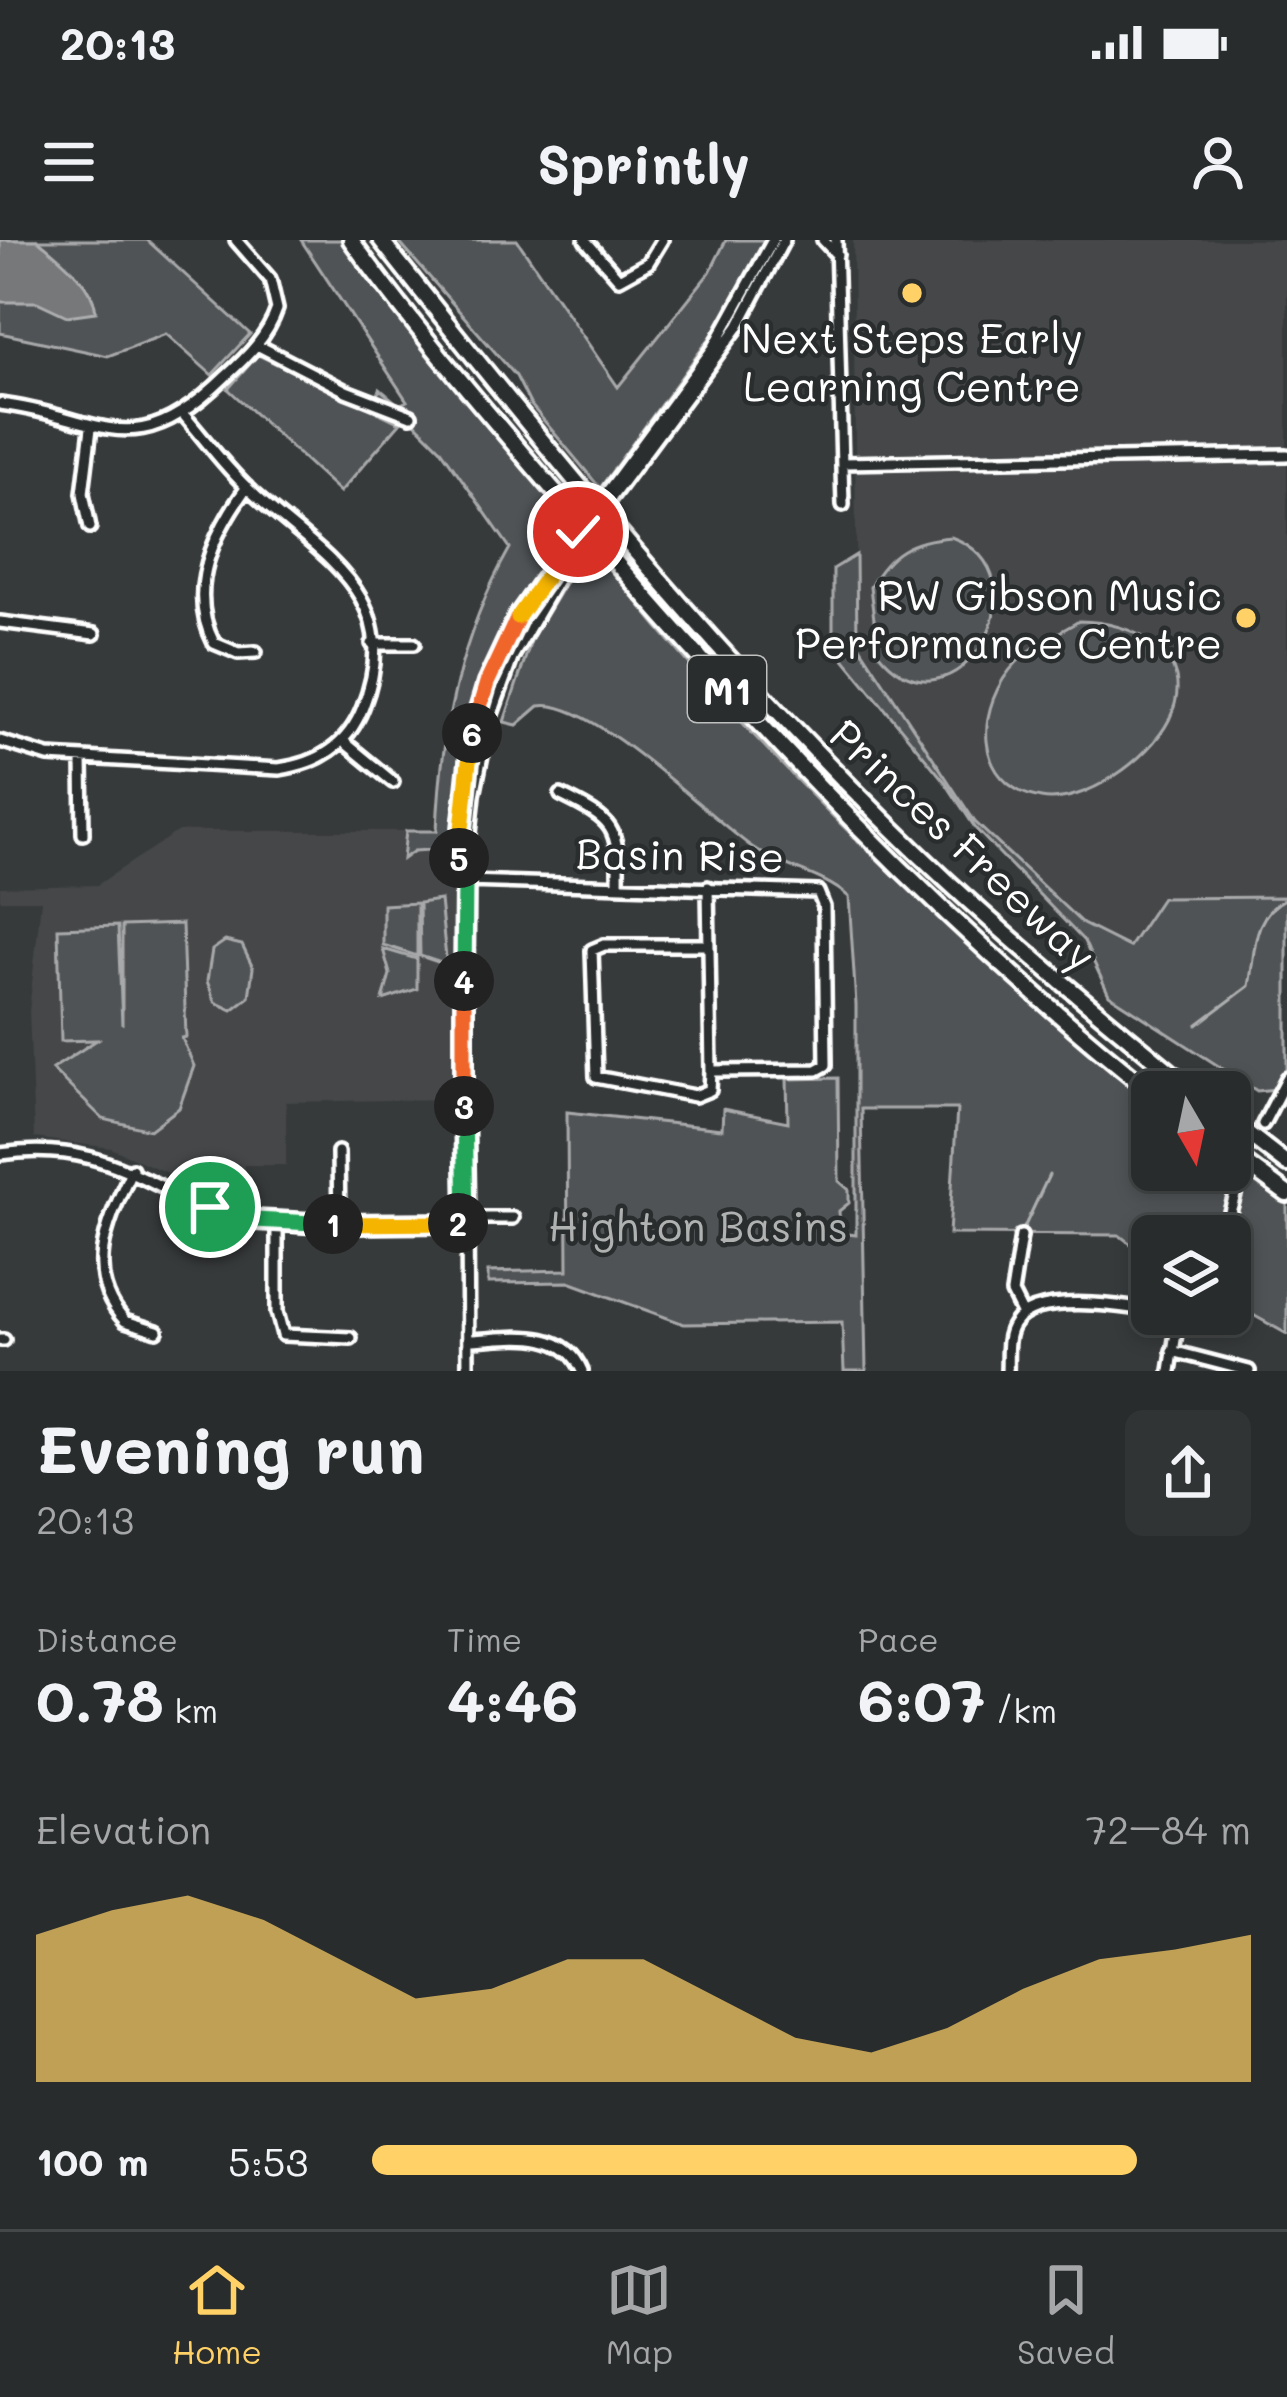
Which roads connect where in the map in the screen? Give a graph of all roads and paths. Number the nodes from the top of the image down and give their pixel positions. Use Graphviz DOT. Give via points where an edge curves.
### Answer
graph roads {
  1 [pos="236,240"];
  2 [pos="351,240"];
  3 [pos="381,240"];
  4 [pos="585,240"];
  5 [pos="662,240"];
  6 [pos="772,240"];
  7 [pos="784,240"];
  8 [pos="823,240"];
  9 [pos="836,240"];
  10 [pos="837,255"];
  11 [pos="257,344"];
  12 [pos="0,404"];
  13 [pos="183,414"];
  14 [pos="411,416"];
  15 [pos="91,428"];
  16 [pos="1287,455"];
  17 [pos="842,463"];
  18 [pos="247,487"];
  19 [pos="609,495"];
  20 [pos="843,505"];
  21 [pos="90,527"];
  22 [pos="0,622"];
  23 [pos="94,634"];
  24 [pos="372,644"];
  25 [pos="413,644"];
  26 [pos="256,652"];
  27 [pos="0,741"];
  28 [pos="343,741"];
  29 [pos="82,759"];
  30 [pos="393,782"];
  31 [pos="561,796"];
  32 [pos="82,835"];
  33 [pos="465,881"];
  34 [pos="617,885"];
  35 [pos="708,887"];
  36 [pos="709,945"];
  37 [pos="711,1071"];
  38 [pos="1170,1071"];
  39 [pos="1131,1074"];
  40 [pos="1287,1078"];
  41 [pos="1263,1124"];
  42 [pos="1251,1136"];
  43 [pos="338,1152"];
  44 [pos="0,1154"];
  45 [pos="1287,1164"];
  46 [pos="132,1168"];
  47 [pos="1251,1168"];
  48 [pos="1287,1195"];
  49 [pos="513,1218"];
  50 [pos="466,1221"];
  51 [pos="277,1223"];
  52 [pos="339,1224"];
  53 [pos="1021,1236"];
  54 [pos="1131,1309"];
  55 [pos="1023,1315"];
  56 [pos="157,1331"];
  57 [pos="1173,1335"];
  58 [pos="351,1338"];
  59 [pos="468,1340"];
  60 [pos="1172,1351"];
  61 [pos="468,1371"];
  62 [pos="582,1371"];
  63 [pos="1007,1371"];
  64 [pos="1170,1371"];
  65 [pos="1249,1371"];
  1 -- 11 [label="street" via="277,298"];
  2 -- 39 [label="highway, Princes Freeway / M1" via="551,488 773,738 970,935"];
  3 -- 38 [label="highway, Princes Freeway / M1" via="802,736 946,880"];
  4 -- 5 [label="street" via="619,279 648,262"];
  6 -- 19 [label="street" via="714,347"];
  7 -- 19 [label="street" via="738,327"];
  8 -- 10 [label="street"];
  9 -- 10 [label="street"];
  10 -- 17 [label="street"];
  11 -- 13 [label="street"];
  11 -- 14 [label="street"];
  12 -- 15 [label="street"];
  13 -- 15 [label="street" via="139,428"];
  13 -- 18 [label="street"];
  15 -- 21 [label="street" via="83,481"];
  16 -- 17 [label="street"];
  17 -- 20 [label="street"];
  18 -- 24 [label="street" via="348,574"];
  18 -- 26 [label="street" via="213,540 203,601 214,644"];
  19 -- 33 [label="street, bridge" via="532,616 502,684 475,790"];
  22 -- 23 [label="street"];
  24 -- 25 [label="street"];
  24 -- 28 [label="street" via="368,688"];
  27 -- 29 [label="street"];
  28 -- 29 [label="street" via="315,761 279,769"];
  28 -- 30 [label="street"];
  29 -- 32 [label="street"];
  31 -- 34 [label="street" via="610,824 618,841"];
  33 -- 34 [label="street, Basin Rise"];
  33 -- 50 [label="street"];
  34 -- 35 [label="street, Basin Rise"];
  35 -- 36 [label="street"];
  35 -- 37 [label="street, Basin Rise" via="821,896 828,1057 817,1070"];
  36 -- 37 [label="street"];
  36 -- 37 [label="street" via="604,945 590,956 596,1077 695,1096 710,1090"];
  40 -- 41 [label="street"];
  42 -- 45 [label="highway"];
  43 -- 52 [label="street"];
  44 -- 46 [label="street" via="68,1153"];
  46 -- 51 [label="street" via="210,1207"];
  46 -- 56 [label="street" via="106,1229 102,1279 125,1321"];
  47 -- 48 [label="highway"];
  49 -- 50 [label="street"];
  50 -- 52 [label="street"];
  50 -- 59 [label="street"];
  51 -- 52 [label="street"];
  51 -- 58 [label="street" via="283,1335"];
  53 -- 55 [label="street" via="1012,1293"];
  54 -- 55 [label="street" via="1082,1304"];
  55 -- 63 [label="street" via="1009,1334"];
  57 -- 60 [label="street"];
  59 -- 61 [label="street"];
  59 -- 62 [label="street" via="546,1339 568,1350"];
  60 -- 64 [label="street"];
  60 -- 65 [label="street"];
}
